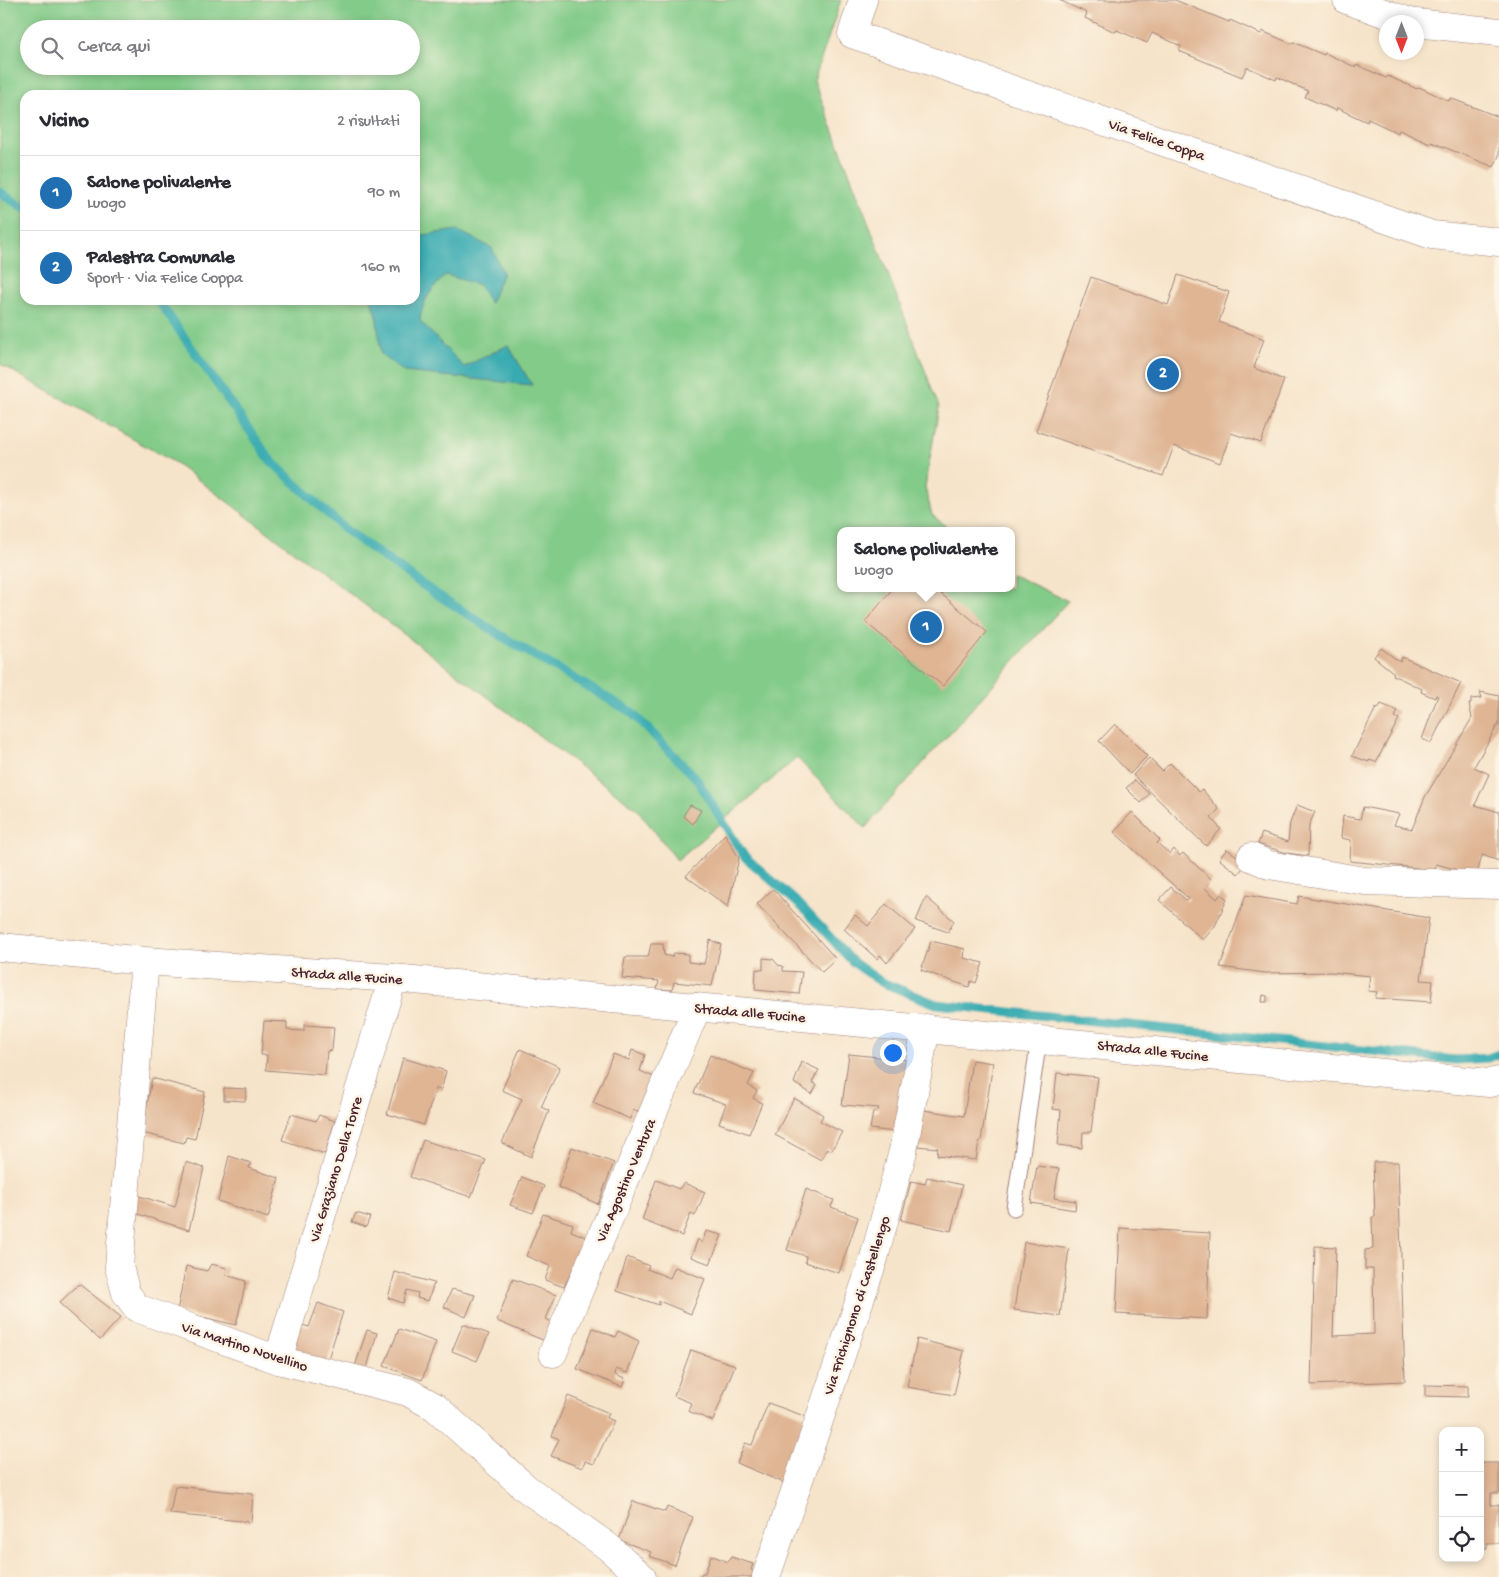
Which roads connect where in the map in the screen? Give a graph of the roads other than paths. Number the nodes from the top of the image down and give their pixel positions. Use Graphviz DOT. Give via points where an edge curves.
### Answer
graph roads {
  1 [pos="863,0"];
  2 [pos="1347,0"];
  3 [pos="1390,15"];
  4 [pos="1424,24"];
  5 [pos="1499,32"];
  6 [pos="1499,242"];
  7 [pos="1251,857"];
  8 [pos="1499,885"];
  9 [pos="0,947"];
  10 [pos="145,960"];
  11 [pos="393,978"];
  12 [pos="697,1007"];
  13 [pos="926,1028"];
  14 [pos="1039,1039"];
  15 [pos="1499,1081"];
  16 [pos="1014,1208"];
  17 [pos="554,1353"];
  18 [pos="278,1360"];
  19 [pos="642,1577"];
  20 [pos="766,1577"];
  1 -- 6 [label="street, Via Felice Coppa" via="852,34 1432,235"];
  2 -- 3 [label="street"];
  4 -- 5 [label="street"];
  7 -- 8 [label="street" via="1270,865 1365,880"];
  9 -- 10 [label="street, Strada alle Fucine"];
  10 -- 11 [label="street, Strada alle Fucine"];
  10 -- 18 [label="street, Via Martino Novellino" via="119,1268 126,1293 137,1308"];
  11 -- 12 [label="street, Strada alle Fucine"];
  11 -- 18 [label="street, Via Graziano Della Torre"];
  12 -- 13 [label="street, Strada alle Fucine"];
  12 -- 17 [label="street, Via Agostino Ventura"];
  13 -- 14 [label="street, Strada alle Fucine"];
  13 -- 20 [label="street, Via Frichignono di Castellengo" via="904,1152 874,1258"];
  14 -- 15 [label="street, Strada alle Fucine" via="1489,1083"];
  14 -- 16 [label="lane"];
  18 -- 19 [label="street, Via Martino Novellino" via="408,1392 435,1407 528,1489 607,1546"];
}
